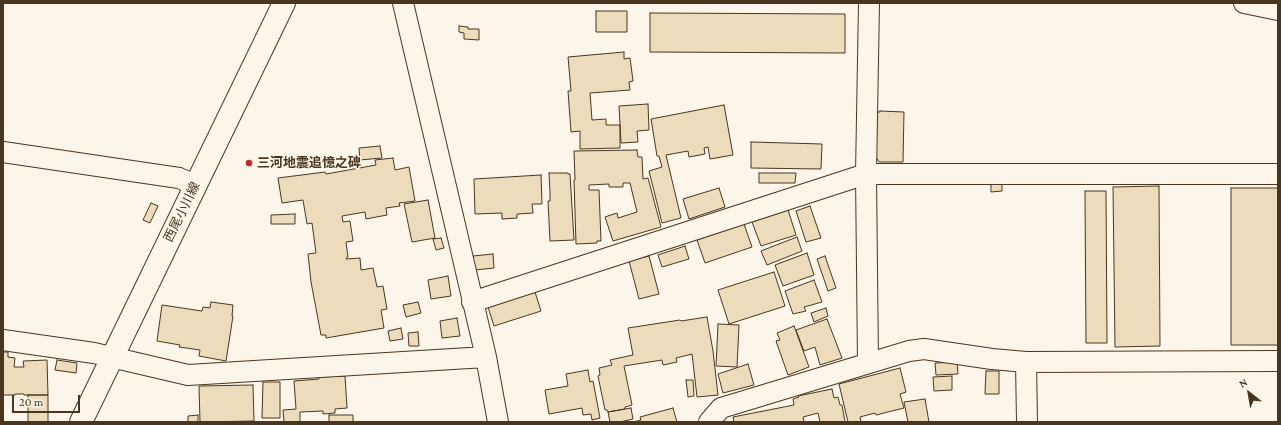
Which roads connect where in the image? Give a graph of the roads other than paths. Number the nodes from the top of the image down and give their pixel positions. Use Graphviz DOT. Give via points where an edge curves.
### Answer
graph roads {
  1 [pos="284,3"];
  2 [pos="403,3"];
  3 [pos="869,3"];
  4 [pos="1244,3"];
  5 [pos="1278,10"];
  6 [pos="3,152"];
  7 [pos="866,174"];
  8 [pos="1278,174"];
  9 [pos="195,185"];
  10 [pos="472,302"];
  11 [pos="3,340"];
  12 [pos="112,357"];
  13 [pos="486,358"];
  14 [pos="1278,361"];
  15 [pos="1026,362"];
  16 [pos="868,363"];
  17 [pos="81,422"];
  18 [pos="498,422"];
  19 [pos="709,422"];
  20 [pos="1027,422"];
  1 -- 9 [label="main road, 西尾小川線"];
  2 -- 10 [label="street"];
  3 -- 7 [label="street"];
  4 -- 5 [label="street"];
  6 -- 9 [label="street" via="179,178"];
  7 -- 8 [label="street"];
  7 -- 10 [label="street"];
  7 -- 16 [label="street"];
  9 -- 12 [label="main road, 西尾小川線"];
  10 -- 13 [label="street"];
  11 -- 12 [label="street"];
  12 -- 13 [label="street" via="188,375"];
  12 -- 17 [label="main road, 西尾小川線"];
  13 -- 18 [label="street"];
  14 -- 15 [label="street"];
  15 -- 16 [label="street" via="924,349"];
  15 -- 20 [label="street"];
  16 -- 19 [label="street" via="721,408"];
}
